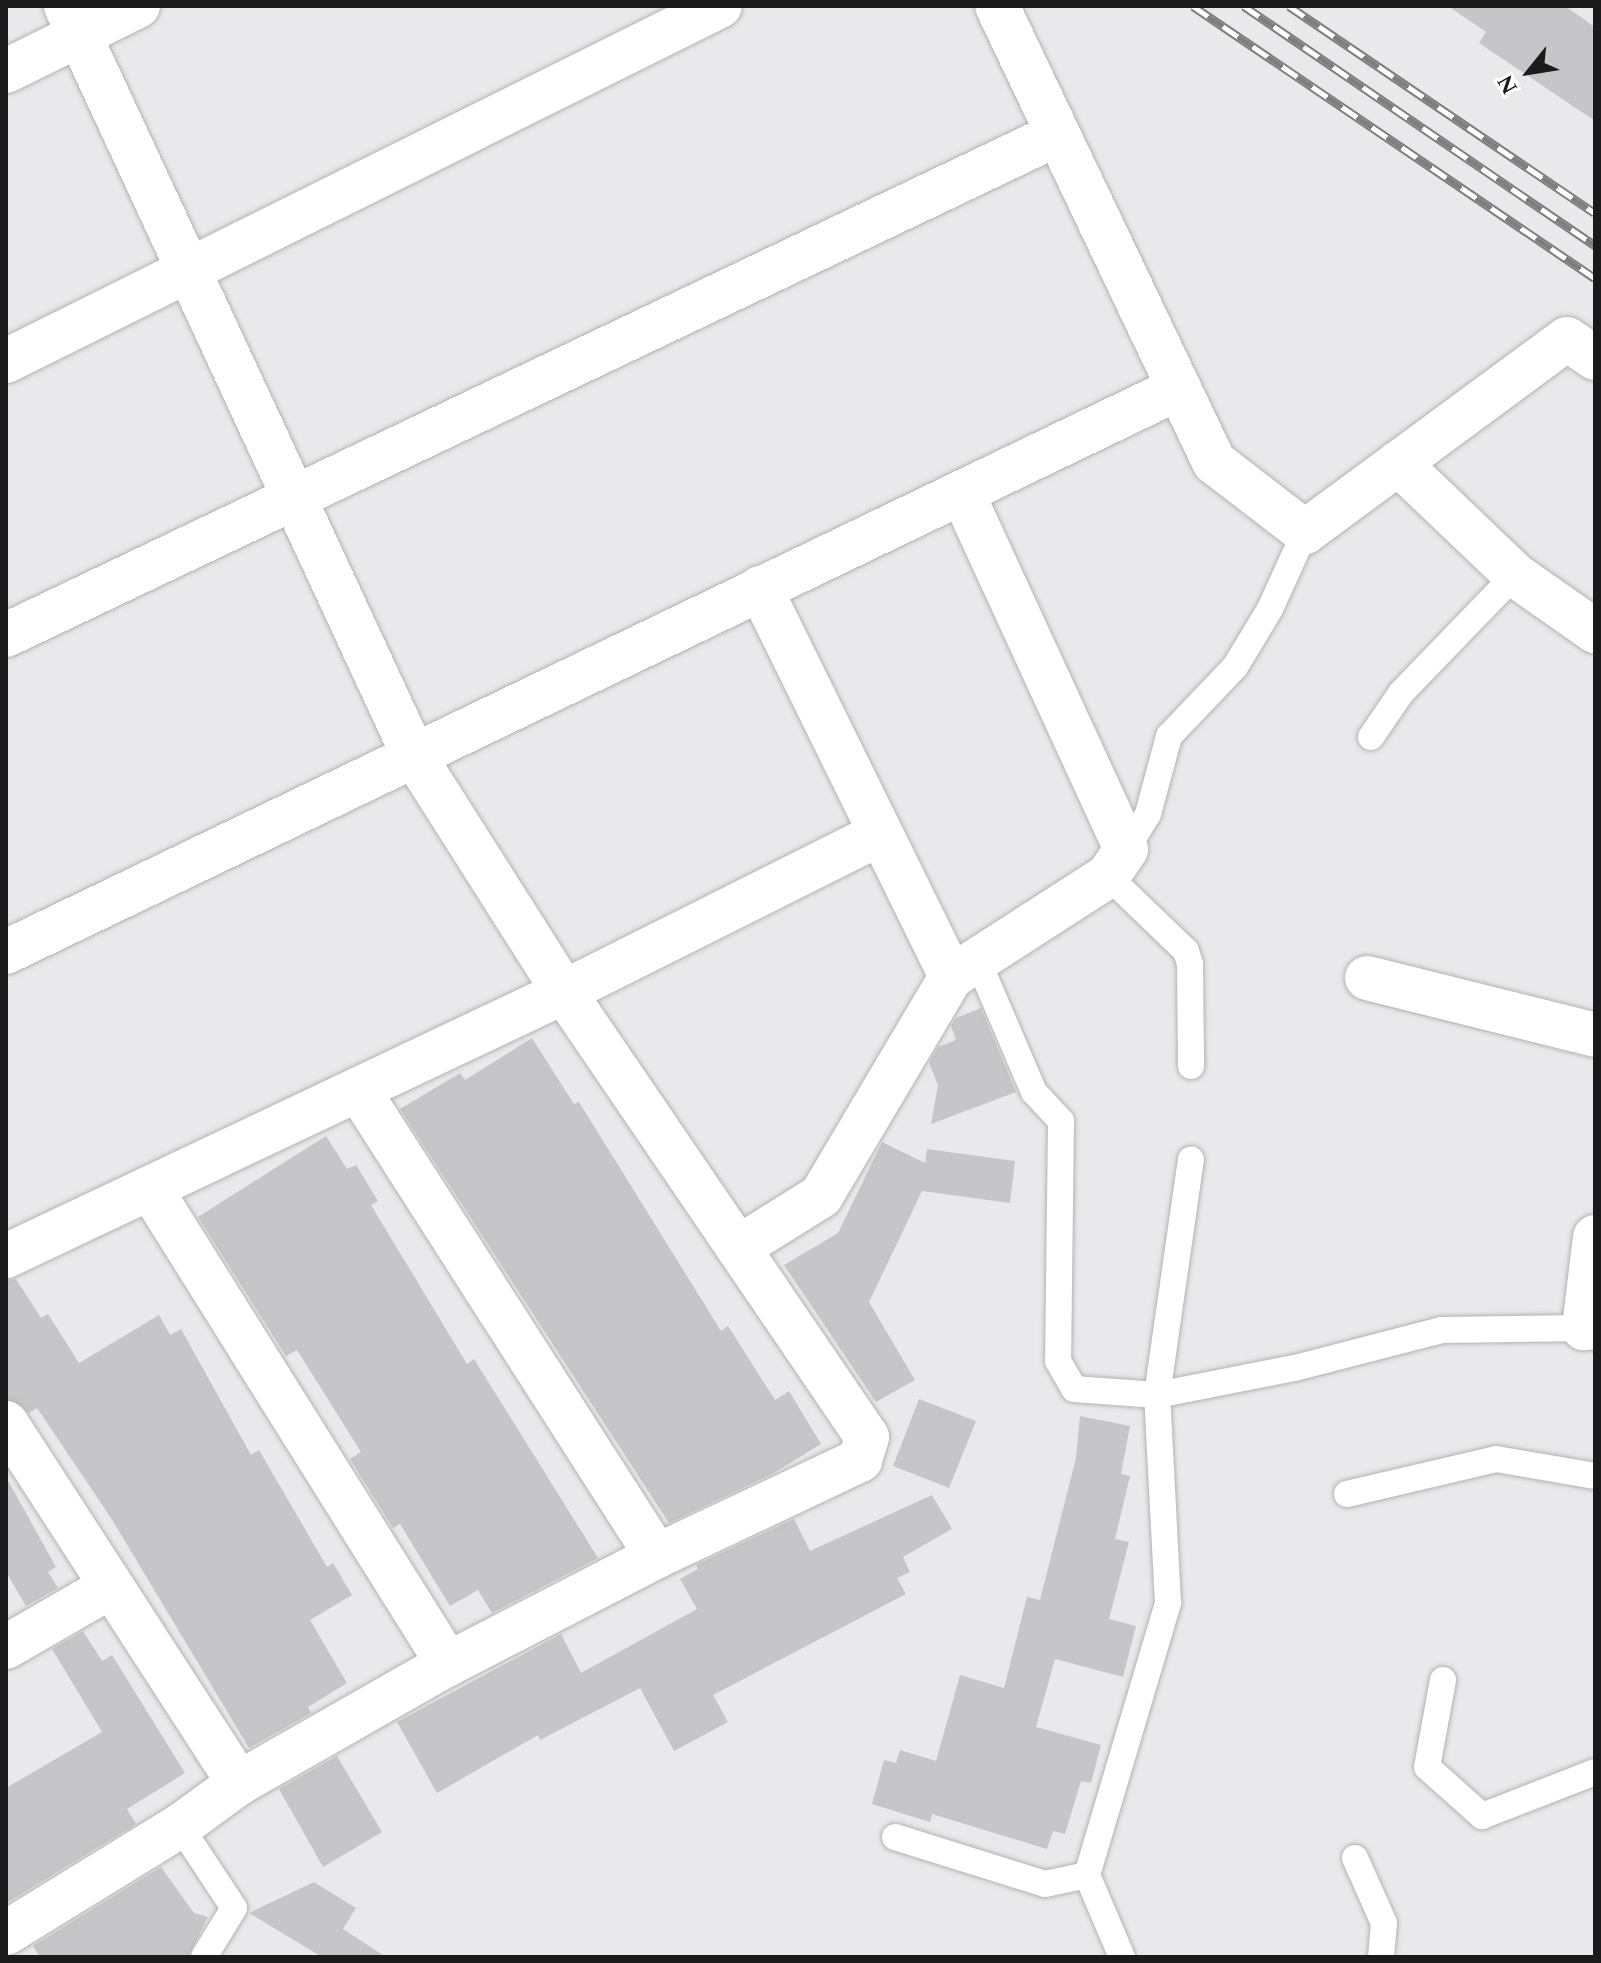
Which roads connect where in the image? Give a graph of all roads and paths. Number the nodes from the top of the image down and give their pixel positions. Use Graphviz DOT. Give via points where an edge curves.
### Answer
graph roads {
  1 [pos="138,6"];
  2 [pos="720,6"];
  3 [pos="997,6"];
  4 [pos="73,21"];
  5 [pos="6,71"];
  6 [pos="1058,134"];
  7 [pos="186,268"];
  8 [pos="1595,358"];
  9 [pos="6,361"];
  10 [pos="1177,389"];
  11 [pos="1398,463"];
  12 [pos="962,493"];
  13 [pos="291,497"];
  14 [pos="1305,532"];
  15 [pos="1515,575"];
  16 [pos="760,588"];
  17 [pos="1595,631"];
  18 [pos="6,635"];
  19 [pos="1371,737"];
  20 [pos="413,754"];
  21 [pos="878,835"];
  22 [pos="1117,863"];
  23 [pos="6,952"];
  24 [pos="964,968"];
  25 [pos="1367,978"];
  26 [pos="564,992"];
  27 [pos="1595,1035"];
  28 [pos="1191,1066"];
  29 [pos="359,1091"];
  30 [pos="1191,1159"];
  31 [pos="150,1188"];
  32 [pos="1595,1237"];
  33 [pos="741,1246"];
  34 [pos="6,1256"];
  35 [pos="1589,1328"];
  36 [pos="1157,1395"];
  37 [pos="6,1423"];
  38 [pos="1595,1476"];
  39 [pos="1347,1494"];
  40 [pos="657,1556"];
  41 [pos="110,1587"];
  42 [pos="6,1647"];
  43 [pos="448,1664"];
  44 [pos="1443,1680"];
  45 [pos="1595,1772"];
  46 [pos="239,1783"];
  47 [pos="180,1826"];
  48 [pos="895,1837"];
  49 [pos="1355,1858"];
  50 [pos="1087,1875"];
  51 [pos="6,1933"];
  52 [pos="204,1957"];
  53 [pos="1122,1957"];
  54 [pos="1381,1957"];
  1 -- 4 [label="street"];
  2 -- 7 [label="street"];
  3 -- 6 [label="street"];
  4 -- 5 [label="street"];
  4 -- 7 [label="street"];
  6 -- 10 [label="street"];
  6 -- 13 [label="street"];
  7 -- 9 [label="street"];
  7 -- 13 [label="street"];
  8 -- 11 [label="street" via="1567,339"];
  10 -- 12 [label="street"];
  10 -- 14 [label="street" via="1214,462"];
  11 -- 14 [label="street"];
  11 -- 15 [label="street"];
  12 -- 16 [label="street"];
  12 -- 22 [label="street"];
  13 -- 18 [label="street"];
  13 -- 20 [label="street"];
  14 -- 22 [label="lane" via="1270,609 1235,667 1169,736 1148,814"];
  15 -- 17 [label="street"];
  15 -- 19 [label="lane" via="1401,693"];
  16 -- 20 [label="street"];
  16 -- 21 [label="street"];
  20 -- 23 [label="street"];
  20 -- 26 [label="street"];
  21 -- 24 [label="street"];
  21 -- 26 [label="street"];
  22 -- 24 [label="street"];
  22 -- 28 [label="lane" via="1186,951"];
  24 -- 33 [label="street" via="821,1196"];
  24 -- 36 [label="lane" via="1034,1092 1061,1121 1058,1361 1074,1389"];
  25 -- 27 [label="street"];
  26 -- 29 [label="street"];
  26 -- 33 [label="street"];
  29 -- 31 [label="street"];
  29 -- 40 [label="street"];
  30 -- 36 [label="lane"];
  31 -- 34 [label="street"];
  31 -- 43 [label="street"];
  32 -- 35 [label="street"];
  33 -- 40 [label="street" via="867,1437 860,1460"];
  35 -- 36 [label="lane" via="1442,1330 1295,1368"];
  36 -- 50 [label="lane" via="1168,1603"];
  37 -- 41 [label="street"];
  38 -- 39 [label="lane" via="1496,1459"];
  40 -- 43 [label="street"];
  41 -- 42 [label="street"];
  41 -- 46 [label="street"];
  43 -- 46 [label="street"];
  44 -- 45 [label="lane" via="1427,1767 1482,1816"];
  46 -- 47 [label="street"];
  47 -- 51 [label="street"];
  47 -- 52 [label="lane" via="234,1908"];
  48 -- 50 [label="lane" via="1045,1884"];
  49 -- 54 [label="lane" via="1384,1923"];
  50 -- 53 [label="lane"];
}
